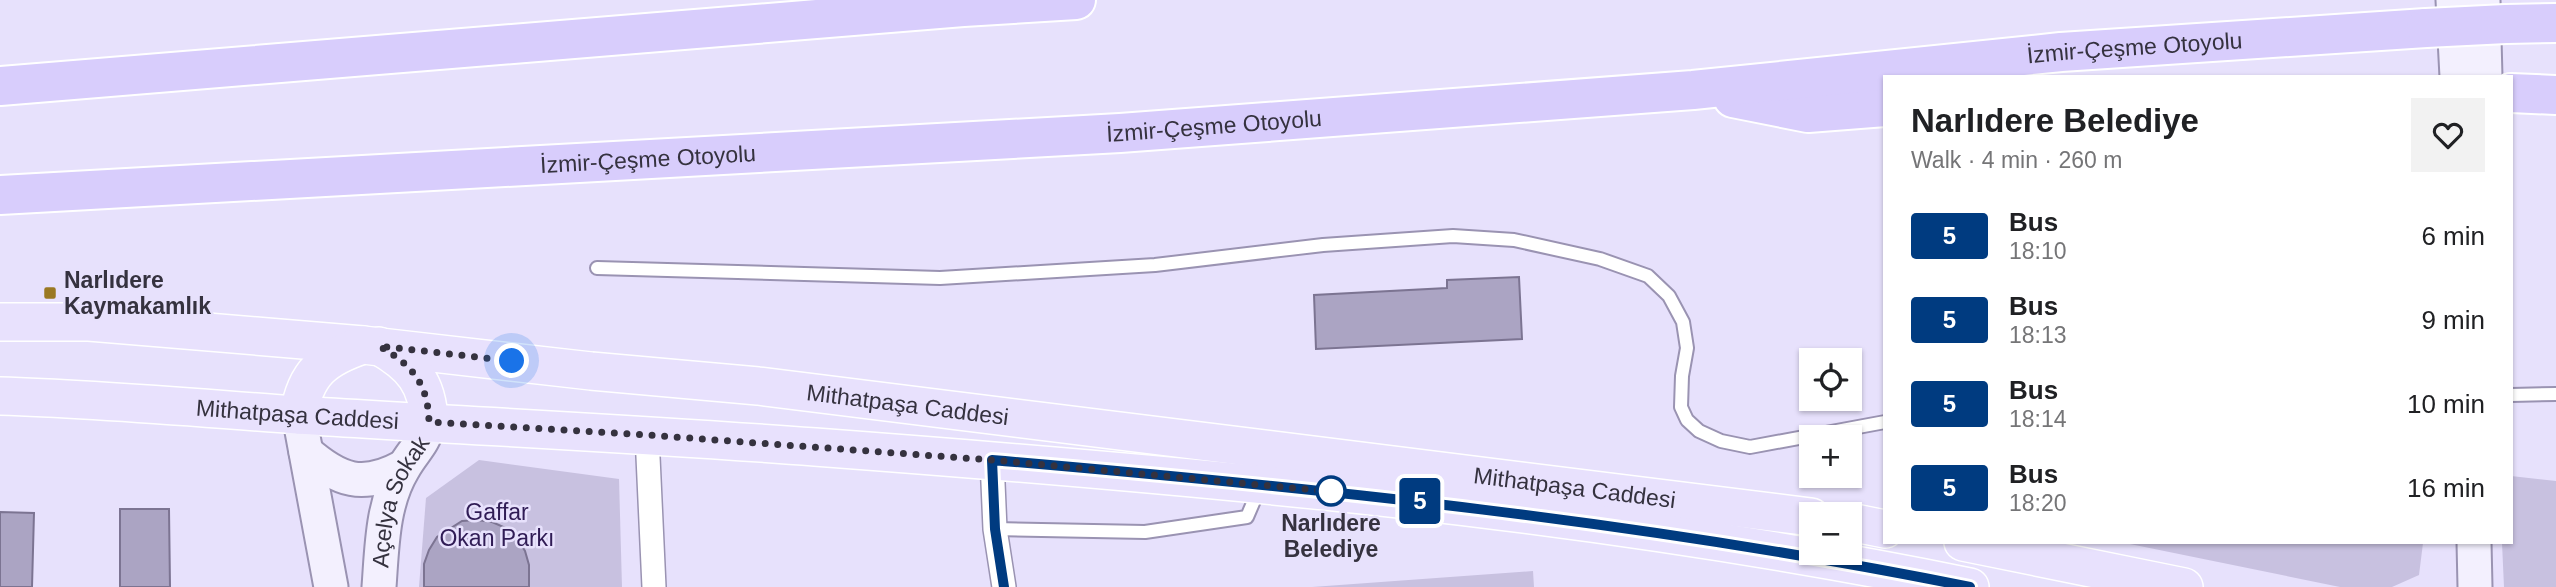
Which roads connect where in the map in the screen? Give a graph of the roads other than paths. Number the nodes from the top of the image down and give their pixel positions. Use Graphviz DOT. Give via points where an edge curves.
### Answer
graph roads {
  1 [pos="1032,0"];
  2 [pos="1076,0"];
  3 [pos="2453,0"];
  4 [pos="963,6"];
  5 [pos="2495,12"];
  6 [pos="2556,23"];
  7 [pos="2457,75"];
  8 [pos="2485,75"];
  9 [pos="0,86"];
  10 [pos="1693,90"];
  11 [pos="2513,93"];
  12 [pos="2556,95"];
  13 [pos="1883,107"];
  14 [pos="0,195"];
  15 [pos="597,268"];
  16 [pos="0,322"];
  17 [pos="371,345"];
  18 [pos="2556,394"];
  19 [pos="2513,395"];
  20 [pos="0,396"];
  21 [pos="299,415"];
  22 [pos="429,422"];
  23 [pos="1883,422"];
  24 [pos="647,435"];
  25 [pos="306,452"];
  26 [pos="992,460"];
  27 [pos="403,467"];
  28 [pos="1261,483"];
  29 [pos="1799,516"];
  30 [pos="1862,524"];
  31 [pos="1883,528"];
  32 [pos="995,529"];
  33 [pos="1974,544"];
  34 [pos="2474,544"];
  35 [pos="331,587"];
  36 [pos="379,587"];
  37 [pos="654,587"];
  38 [pos="1004,587"];
  39 [pos="1970,587"];
  40 [pos="2184,587"];
  41 [pos="2475,587"];
  1 -- 4 [label="highway"];
  2 -- 4 [label="highway"];
  3 -- 7 [label="street"];
  4 -- 9 [label="highway"];
  5 -- 6 [label="highway"];
  5 -- 8 [label="street"];
  5 -- 10 [label="highway, İzmir-Çeşme Otoyolu, bridge" via="2426,28 2061,52"];
  10 -- 13 [label="highway" via="1808,113"];
  10 -- 14 [label="highway, İzmir-Çeşme Otoyolu" via="1106,134"];
  11 -- 12 [label="highway"];
  15 -- 23 [label="lane" via="940,278 1155,265 1323,245 1453,236 1514,240 1600,258 1648,276 1669,296 1683,323 1687,348 1681,407 1699,431 1750,447"];
  16 -- 17 [label="main road, Mithatpaşa Caddesi" via="89,322"];
  17 -- 21 [label="main road" via="341,352 327,361 302,394"];
  17 -- 22 [label="main road" via="400,358 422,385"];
  17 -- 29 [label="main road, Mithatpaşa Caddesi" via="758,386"];
  18 -- 19 [label="lane"];
  20 -- 21 [label="main road, Mithatpaşa Caddesi"];
  21 -- 22 [label="main road, Mithatpaşa Caddesi"];
  21 -- 25 [label="street"];
  22 -- 24 [label="main road, Mithatpaşa Caddesi"];
  22 -- 27 [label="street, Açelya Sokak" via="425,439"];
  24 -- 26 [label="main road, Mithatpaşa Caddesi"];
  24 -- 37 [label="street"];
  25 -- 27 [label="street" via="344,478 384,477"];
  25 -- 35 [label="street"];
  26 -- 28 [label="main road, Mithatpaşa Caddesi"];
  26 -- 32 [label="street"];
  27 -- 36 [label="street, Açelya Sokak" via="385,520"];
  28 -- 32 [label="lane" via="1247,517 1145,532"];
  28 -- 39 [label="main road, Mithatpaşa Caddesi" via="1732,543"];
  30 -- 31 [label="main road"];
  32 -- 38 [label="street"];
  33 -- 40 [label="main road"];
  34 -- 41 [label="street"];
}
